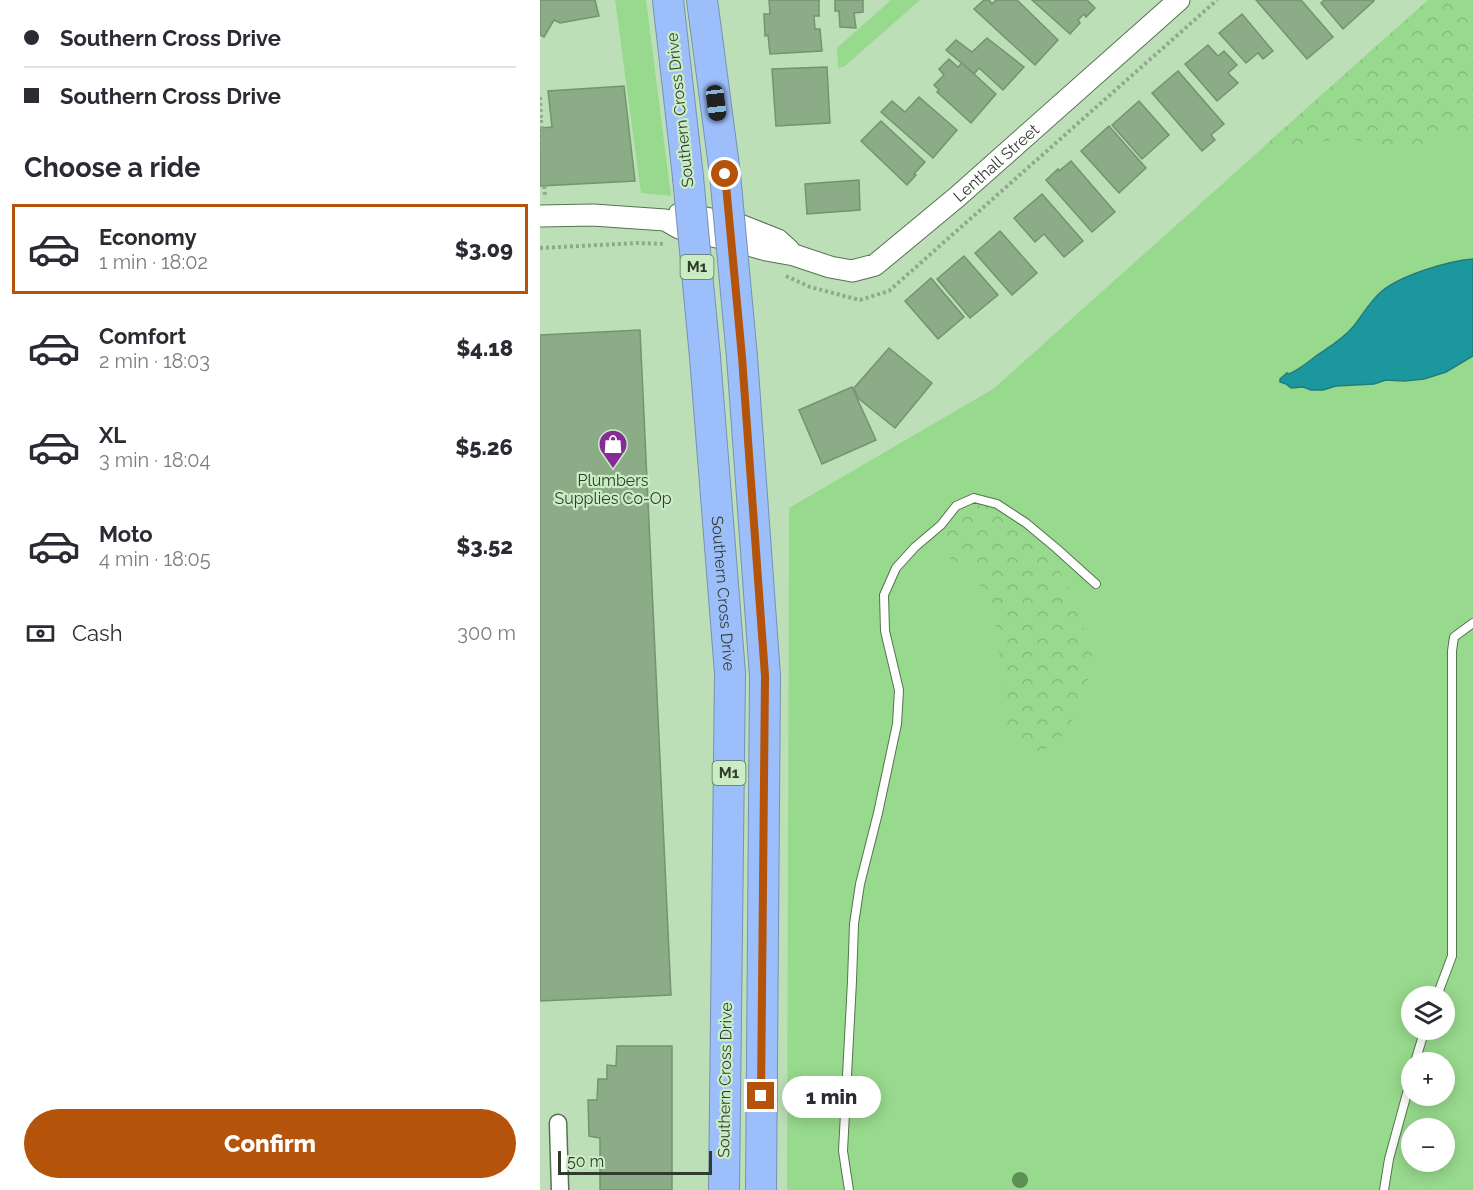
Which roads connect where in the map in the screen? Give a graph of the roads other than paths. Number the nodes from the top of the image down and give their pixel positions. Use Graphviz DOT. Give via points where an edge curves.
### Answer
graph roads {
  1 [pos="668,0"];
  2 [pos="702,0"];
  3 [pos="1179,0"];
  4 [pos="542,208"];
  5 [pos="1096,584"];
  6 [pos="1473,622"];
  7 [pos="1441,986"];
  8 [pos="1404,1106"];
  9 [pos="558,1123"];
  10 [pos="560,1190"];
  11 [pos="724,1190"];
  12 [pos="761,1190"];
  13 [pos="849,1190"];
  14 [pos="1384,1190"];
  1 -- 11 [label="highway, Southern Cross Drive / M1, bridge" via="705,357 730,673"];
  2 -- 12 [label="highway, Southern Cross Drive / M1, bridge" via="725,174 765,676"];
  3 -- 4 [label="street, Lenthall Street" via="875,265 852,271 830,267 794,255 778,240 740,225 681,213 658,219"];
  5 -- 13 [label="lane" via="1026,523 997,504 974,498 956,506 915,547 896,568 884,595 885,631 899,690 897,724 854,924 843,1151"];
  6 -- 7 [label="lane" via="1454,637 1452,651 1452,956"];
  8 -- 14 [label="lane"];
  9 -- 10 [label="street"];
}
